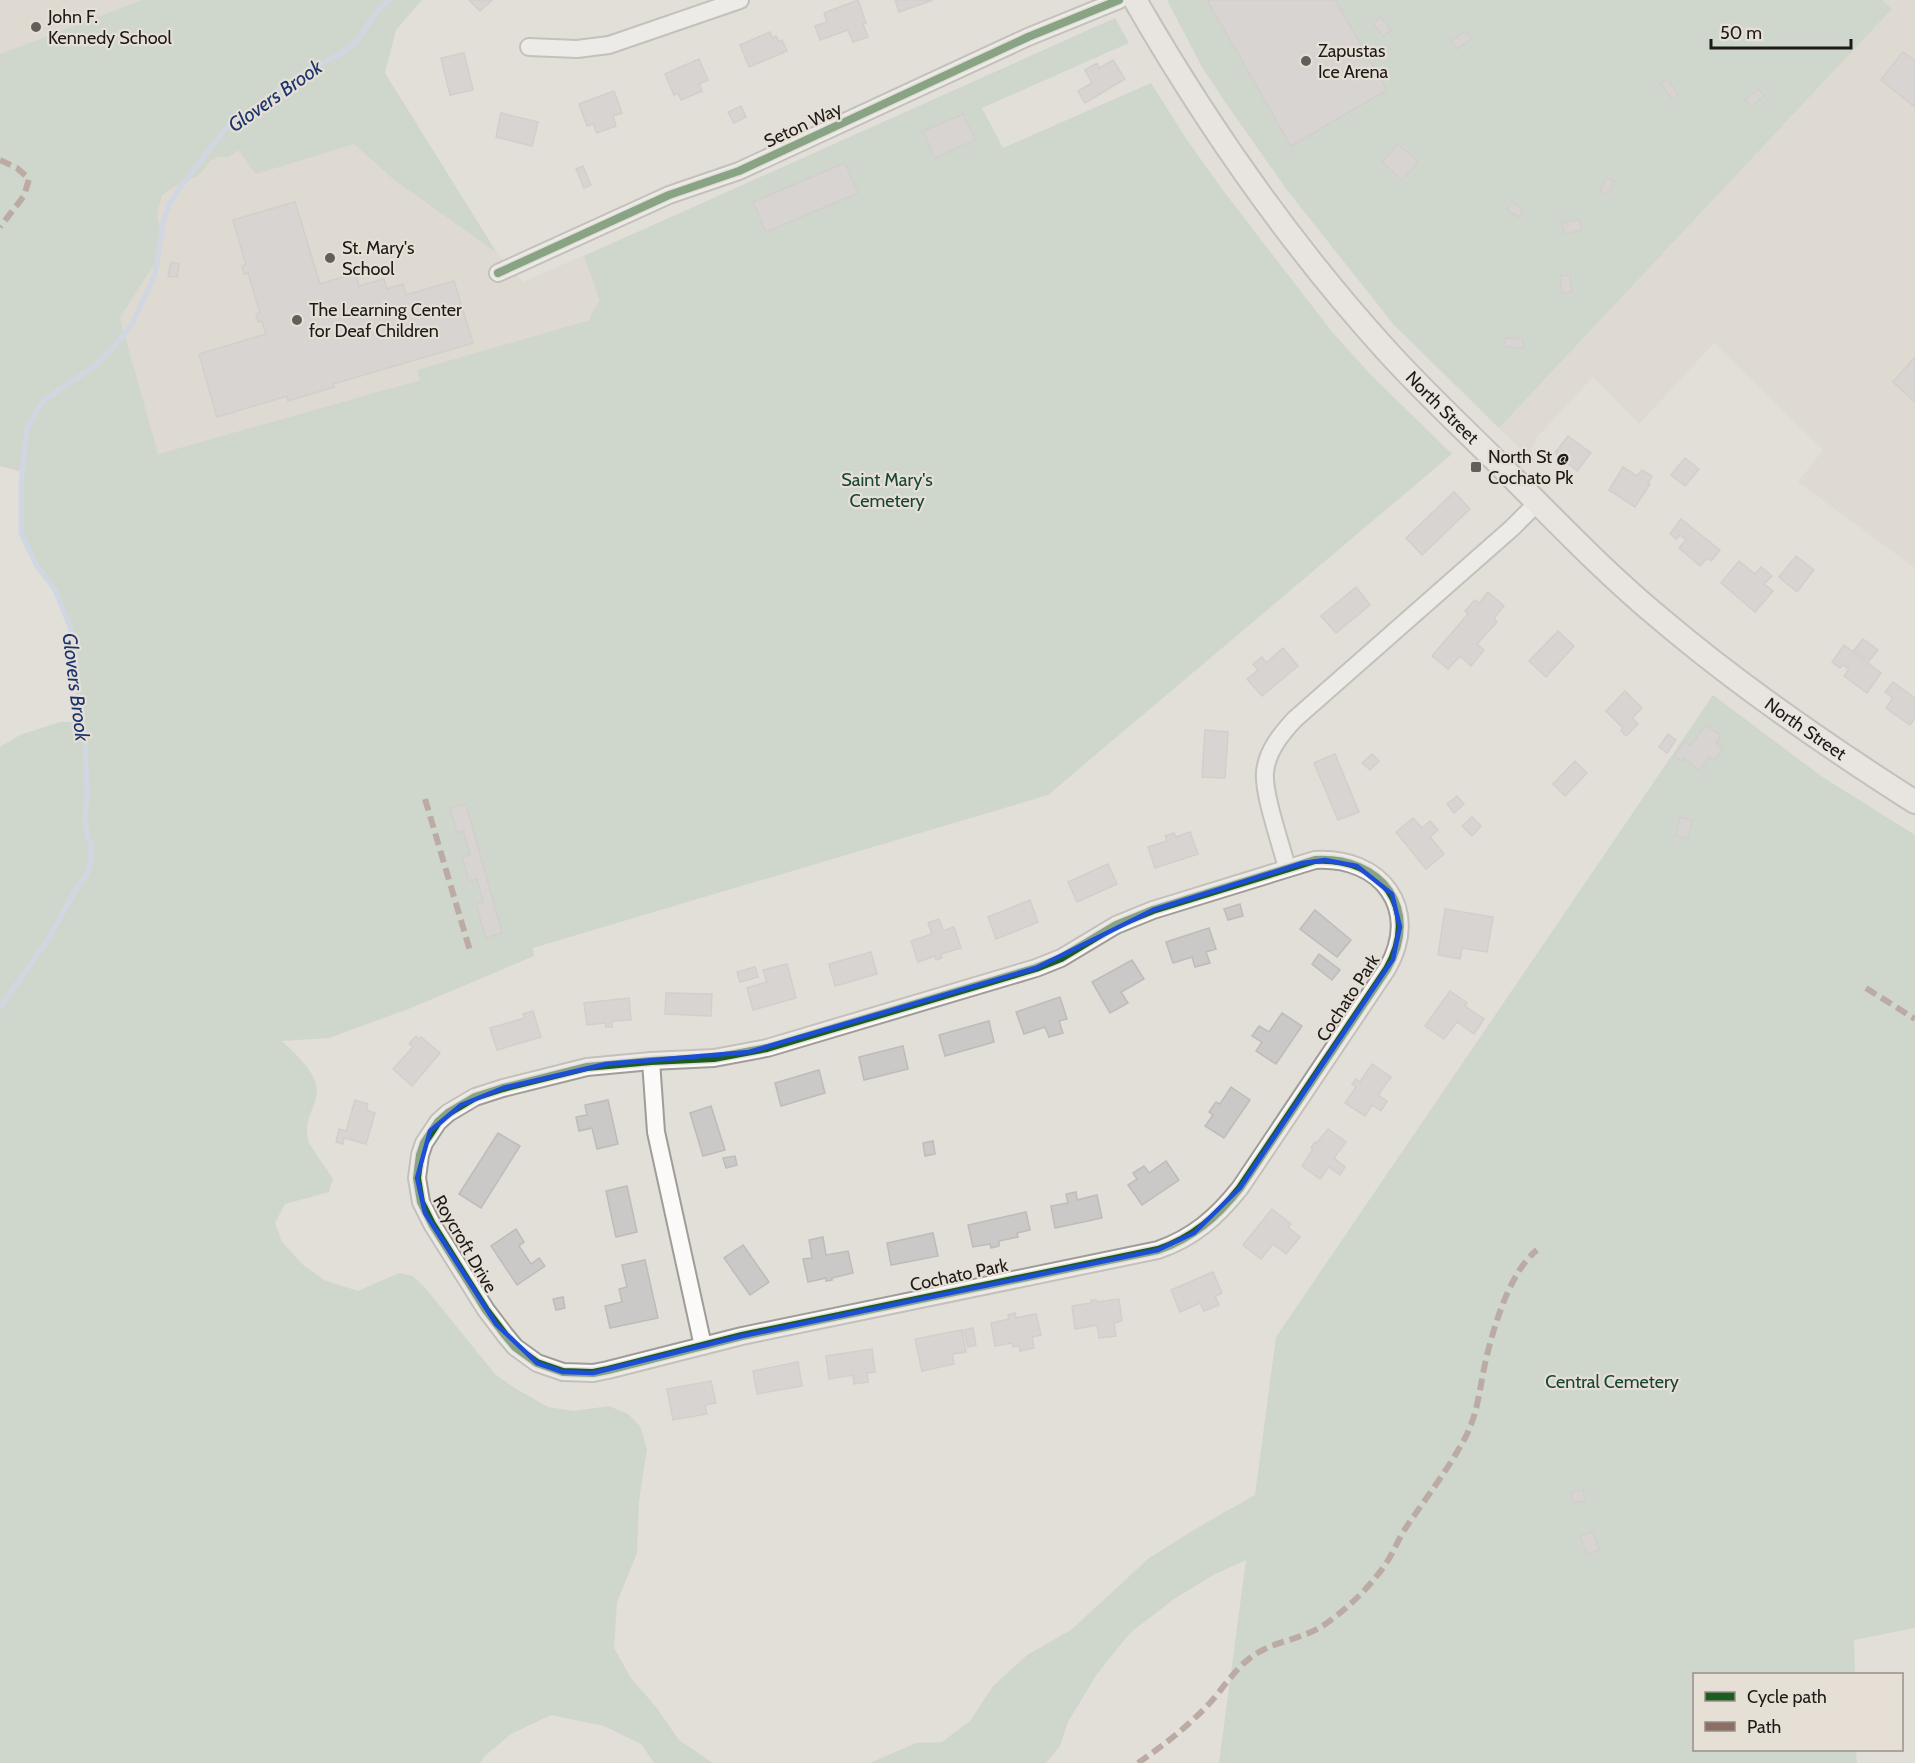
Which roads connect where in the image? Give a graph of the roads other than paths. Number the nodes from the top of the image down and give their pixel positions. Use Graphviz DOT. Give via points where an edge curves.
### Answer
graph roads {
  1 [pos="740,0"];
  2 [pos="1119,0"];
  3 [pos="1135,0"];
  4 [pos="529,47"];
  5 [pos="498,273"];
  6 [pos="1538,502"];
  7 [pos="1915,802"];
  8 [pos="1287,868"];
  9 [pos="651,1061"];
  10 [pos="567,1071"];
  11 [pos="703,1346"];
  12 [pos="640,1362"];
  1 -- 4 [label="street" via="609,45 577,49"];
  2 -- 5 [label="street, Seton Way" via="1028,37 739,171 656,201"];
  3 -- 6 [label="main road, North Street" via="1209,123 1307,256 1406,371"];
  6 -- 7 [label="main road, North Street" via="1634,596 1705,656 1813,735"];
  6 -- 8 [label="street" via="1295,719 1278,739 1268,759 1265,782"];
  8 -- 9 [label="street, Cochato Park" via="1153,910 1036,968 767,1048 714,1058"];
  8 -- 11 [label="street, Cochato Park" via="1325,860 1347,862 1369,872 1386,885 1396,902 1400,938 1387,969 1256,1164 1206,1224 1183,1240 1158,1250"];
  9 -- 10 [label="street, Cochato Park"];
  9 -- 11 [label="street" via="656,1132"];
  10 -- 12 [label="street, Roycroft Drive" via="489,1092 448,1113 424,1143 417,1167 418,1190 432,1224 486,1310 526,1357 548,1368 579,1373"];
  11 -- 12 [label="street, Cochato Park"];
}
